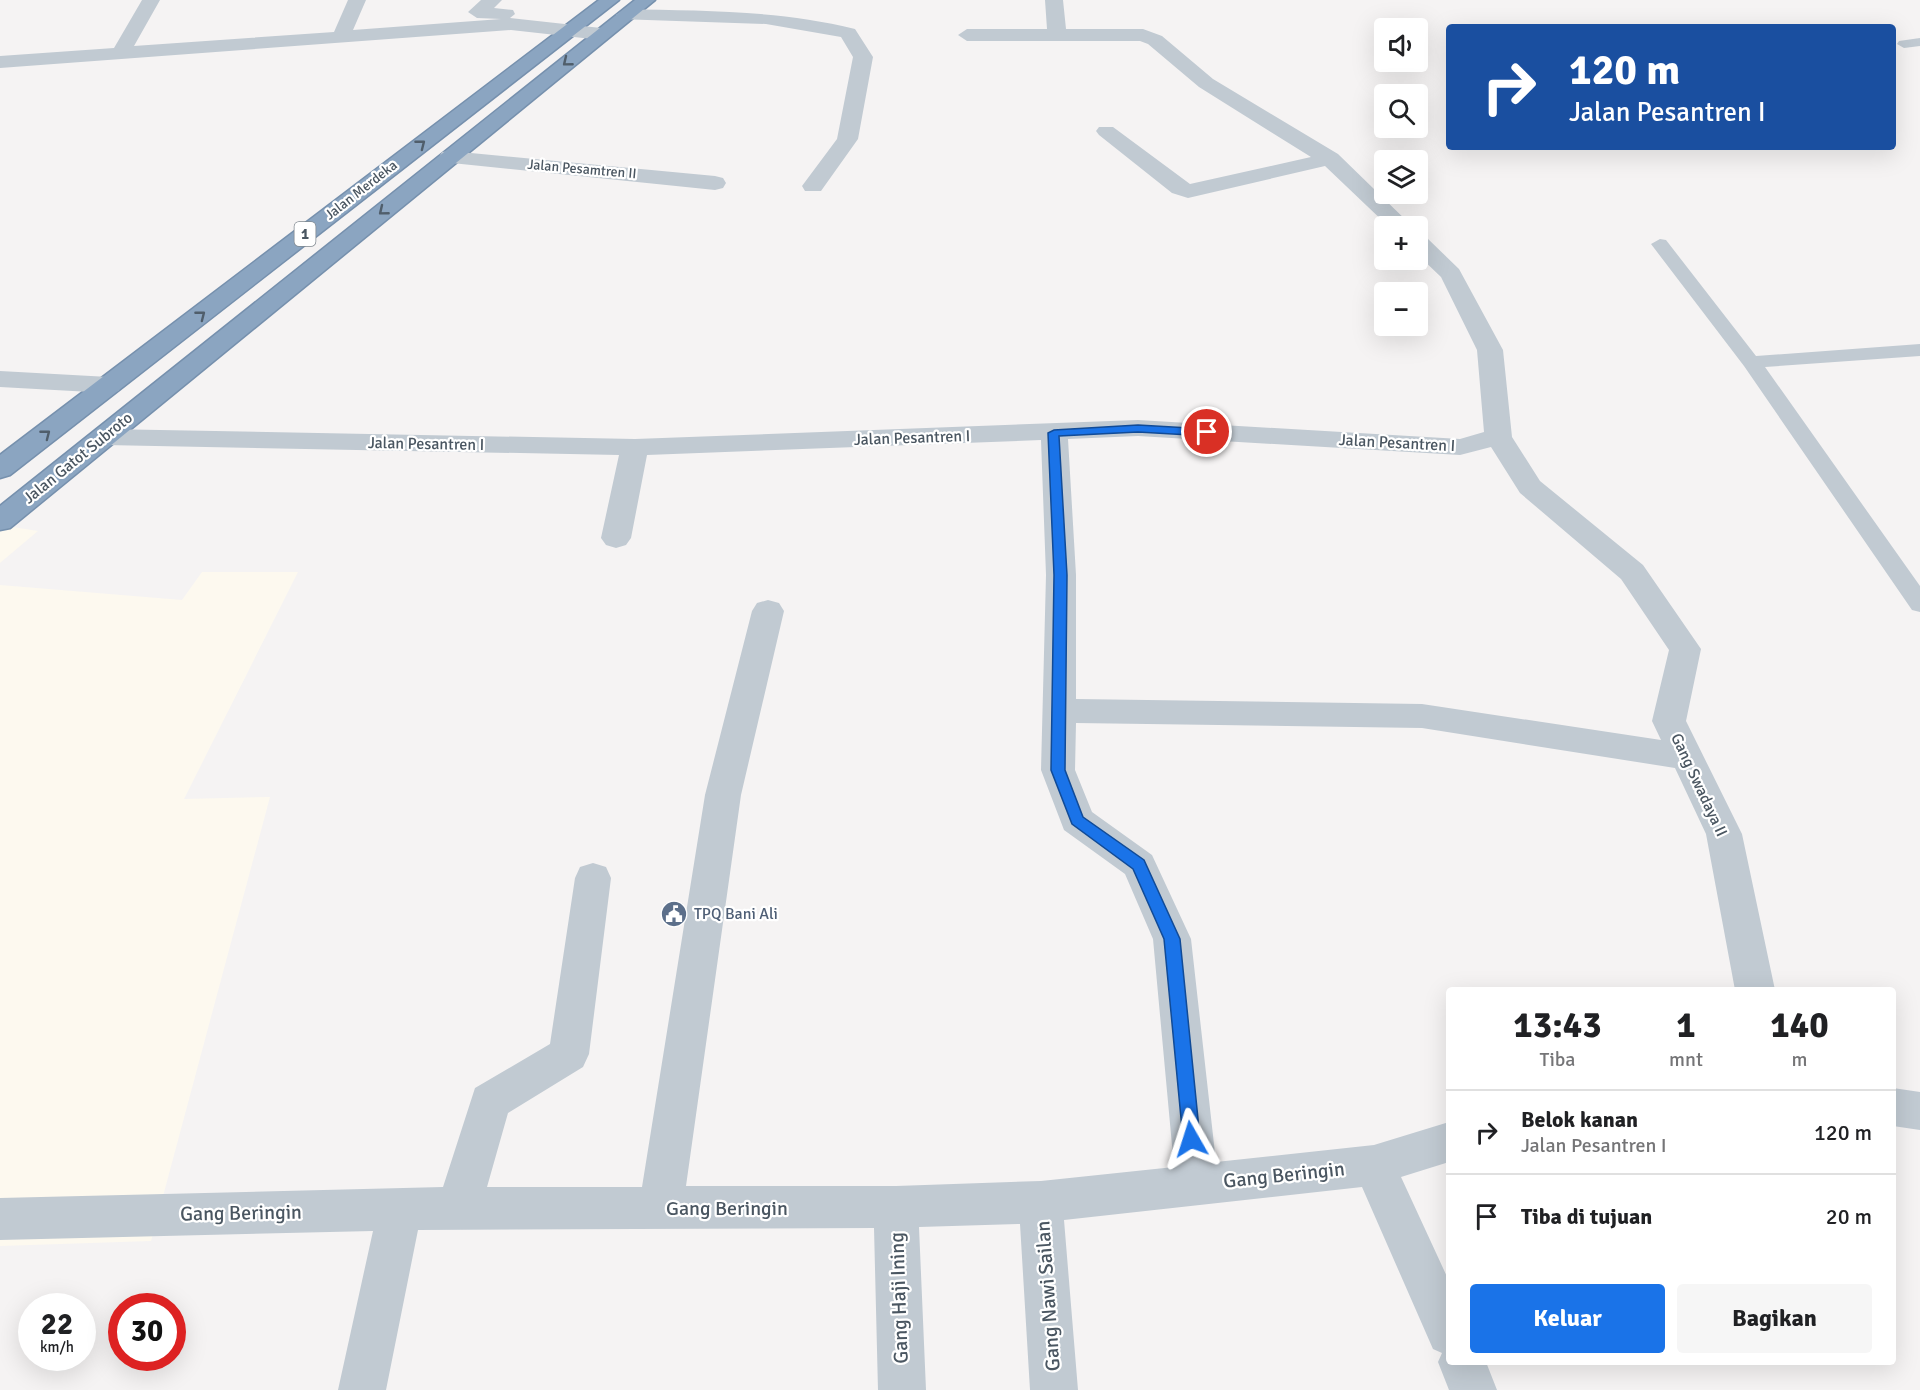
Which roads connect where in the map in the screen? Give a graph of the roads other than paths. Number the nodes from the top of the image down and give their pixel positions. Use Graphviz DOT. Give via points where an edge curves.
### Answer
graph roads {
  1 [pos="152,0"];
  2 [pos="357,0"];
  3 [pos="493,0"];
  4 [pos="646,0"];
  5 [pos="1054,0"];
  6 [pos="617,7"];
  7 [pos="585,27"];
  8 [pos="1057,34"];
  9 [pos="967,35"];
  10 [pos="341,36"];
  11 [pos="1920,42"];
  12 [pos="1904,44"];
  13 [pos="121,53"];
  14 [pos="0,62"];
  15 [pos="1106,131"];
  16 [pos="450,158"];
  17 [pos="1330,159"];
  18 [pos="715,183"];
  19 [pos="813,186"];
  20 [pos="1390,216"];
  21 [pos="1660,244"];
  22 [pos="1428,252"];
  23 [pos="1920,350"];
  24 [pos="1751,362"];
  25 [pos="0,379"];
  26 [pos="109,385"];
  27 [pos="156,394"];
  28 [pos="1054,433"];
  29 [pos="105,437"];
  30 [pos="1498,437"];
  31 [pos="635,447"];
  32 [pos="0,469"];
  33 [pos="0,521"];
  34 [pos="616,538"];
  35 [pos="1918,598"];
  36 [pos="768,611"];
  37 [pos="1058,711"];
  38 [pos="1686,757"];
  39 [pos="593,878"];
  40 [pos="1754,987"];
  41 [pos="1896,1107"];
  42 [pos="1920,1111"];
  43 [pos="1446,1143"];
  44 [pos="1374,1165"];
  45 [pos="1197,1184"];
  46 [pos="1041,1202"];
  47 [pos="896,1207"];
  48 [pos="459,1208"];
  49 [pos="662,1208"];
  50 [pos="400,1209"];
  51 [pos="0,1219"];
  52 [pos="1446,1325"];
  53 [pos="1463,1365"];
  54 [pos="362,1390"];
  55 [pos="902,1390"];
  56 [pos="1054,1390"];
  57 [pos="1473,1390"];
  1 -- 13 [label="street"];
  2 -- 10 [label="street"];
  3 -- 7 [label="street" via="477,12"];
  4 -- 6 [label="highway, Jalan Merdeka / 1"];
  5 -- 8 [label="street"];
  6 -- 7 [label="highway, Jalan Merdeka / 1"];
  6 -- 19 [label="street" via="818,24 848,33 862,57 847,139"];
  7 -- 10 [label="street" via="511,24"];
  7 -- 16 [label="highway, Jalan Merdeka / 1, one-way"];
  26 -- 7 [label="highway, Jalan Merdeka / 1, one-way"];
  8 -- 9 [label="street"];
  8 -- 17 [label="street" via="1143,35 1155,40 1206,83"];
  10 -- 13 [label="street"];
  11 -- 12 [label="lane"];
  13 -- 14 [label="street"];
  15 -- 17 [label="street" via="1188,191"];
  16 -- 18 [label="street, Jalan Pesamtren II"];
  16 -- 27 [label="highway, Jalan Merdeka / 1, one-way"];
  17 -- 20 [label="street"];
  21 -- 24 [label="lane"];
  22 -- 30 [label="street" via="1451,274 1490,350"];
  23 -- 24 [label="lane"];
  24 -- 35 [label="lane"];
  25 -- 26 [label="street"];
  32 -- 26 [label="highway, Jalan Merdeka / 1, one-way"];
  27 -- 29 [label="highway, Jalan Gatot Subroto / 1"];
  28 -- 30 [label="street, Jalan Pesantren I" via="1138,428 1460,447"];
  28 -- 31 [label="street, Jalan Pesantren I"];
  28 -- 37 [label="street" via="1061,575"];
  29 -- 31 [label="street, Jalan Pesantren I"];
  29 -- 33 [label="highway, Jalan Gatot Subroto / 1"];
  30 -- 38 [label="street, Gang Swadaya II" via="1530,487 1632,572 1685,649 1670,721"];
  31 -- 34 [label="street"];
  36 -- 49 [label="street" via="723,795"];
  37 -- 38 [label="street" via="1422,716"];
  37 -- 45 [label="street" via="1058,770 1077,820 1139,865 1172,939"];
  38 -- 40 [label="street, Gang Swadaya II" via="1724,834"];
  39 -- 48 [label="street" via="569,1054 490,1101"];
  41 -- 42 [label="street"];
  43 -- 44 [label="street, Gang Beringin"];
  44 -- 45 [label="street, Gang Beringin"];
  44 -- 52 [label="street"];
  45 -- 46 [label="street, Gang Beringin"];
  46 -- 47 [label="street, Gang Beringin"];
  46 -- 56 [label="street, Gang Nawi Sailan"];
  47 -- 49 [label="street, Gang Beringin"];
  47 -- 55 [label="street, Gang Haji Ining"];
  48 -- 49 [label="street, Gang Beringin"];
  48 -- 50 [label="street, Gang Beringin"];
  50 -- 51 [label="street, Gang Beringin"];
  50 -- 54 [label="street"];
  53 -- 57 [label="street"];
}
